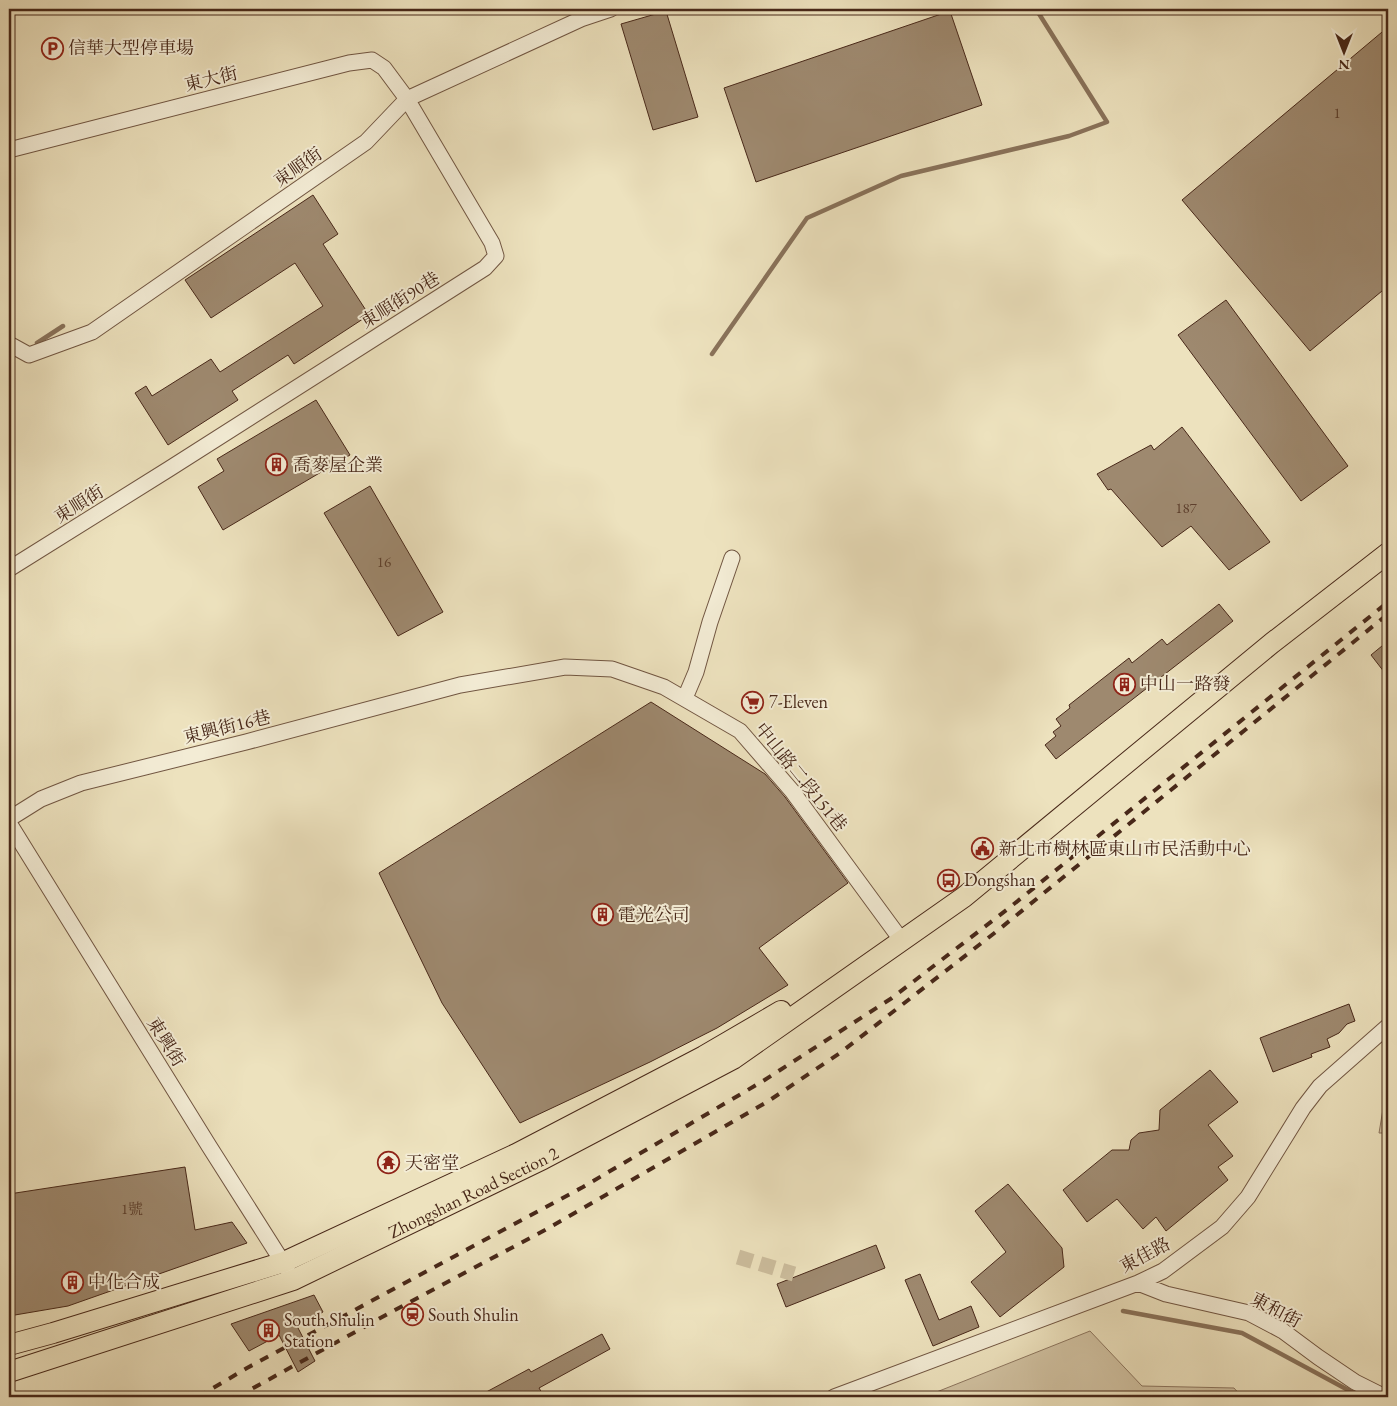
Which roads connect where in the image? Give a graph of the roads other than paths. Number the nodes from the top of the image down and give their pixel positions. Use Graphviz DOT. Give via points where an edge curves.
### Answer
graph roads {
  1 [pos="610,9"];
  2 [pos="407,99"];
  3 [pos="9,150"];
  4 [pos="9,344"];
  5 [pos="169,469"];
  6 [pos="1388,553"];
  7 [pos="732,558"];
  8 [pos="9,569"];
  9 [pos="460,685"];
  10 [pos="685,698"];
  11 [pos="9,819"];
  12 [pos="9,823"];
  13 [pos="902,941"];
  14 [pos="1388,1026"];
  15 [pos="284,1262"];
  16 [pos="293,1280"];
  17 [pos="1138,1282"];
  18 [pos="9,1345"];
  19 [pos="9,1372"];
  20 [pos="834,1397"];
  21 [pos="1385,1397"];
  1 -- 2 [label="street, 東順街" via="581,19"];
  2 -- 3 [label="street, 東大街" via="384,68 372,60 349,63"];
  2 -- 4 [label="street, 東順街" via="366,142 92,332 29,355"];
  2 -- 5 [label="street, 東順街90巷" via="492,243 496,256 485,268"];
  5 -- 8 [label="street, 東順街"];
  6 -- 13 [label="main road, Zhongshan Road Section 2" via="1272,643 964,897"];
  7 -- 10 [label="street"];
  9 -- 10 [label="street, 中山路二段151巷" via="565,667 612,669"];
  9 -- 11 [label="street, 東興街16巷" via="81,783 41,799"];
  10 -- 13 [label="street, 中山路二段151巷" via="740,731 792,791"];
  12 -- 15 [label="street, 東興街"];
  13 -- 15 [label="main road, Zhongshan Road Section 2" via="704,1056 525,1149"];
  13 -- 16 [label="main road, Zhongshan Road Section 2" via="733,1059 543,1159"];
  14 -- 17 [label="street, 東佳路" via="1320,1086 1248,1197 1222,1227 1163,1271"];
  15 -- 16 [label="street, 東興街"];
  15 -- 18 [label="main road, Zhongshan Road Section 2"];
  16 -- 19 [label="main road, Zhongshan Road Section 2"];
  17 -- 20 [label="street, 東佳路"];
  17 -- 21 [label="street, 東和街" via="1166,1294 1249,1313 1283,1331 1354,1382"];
}
